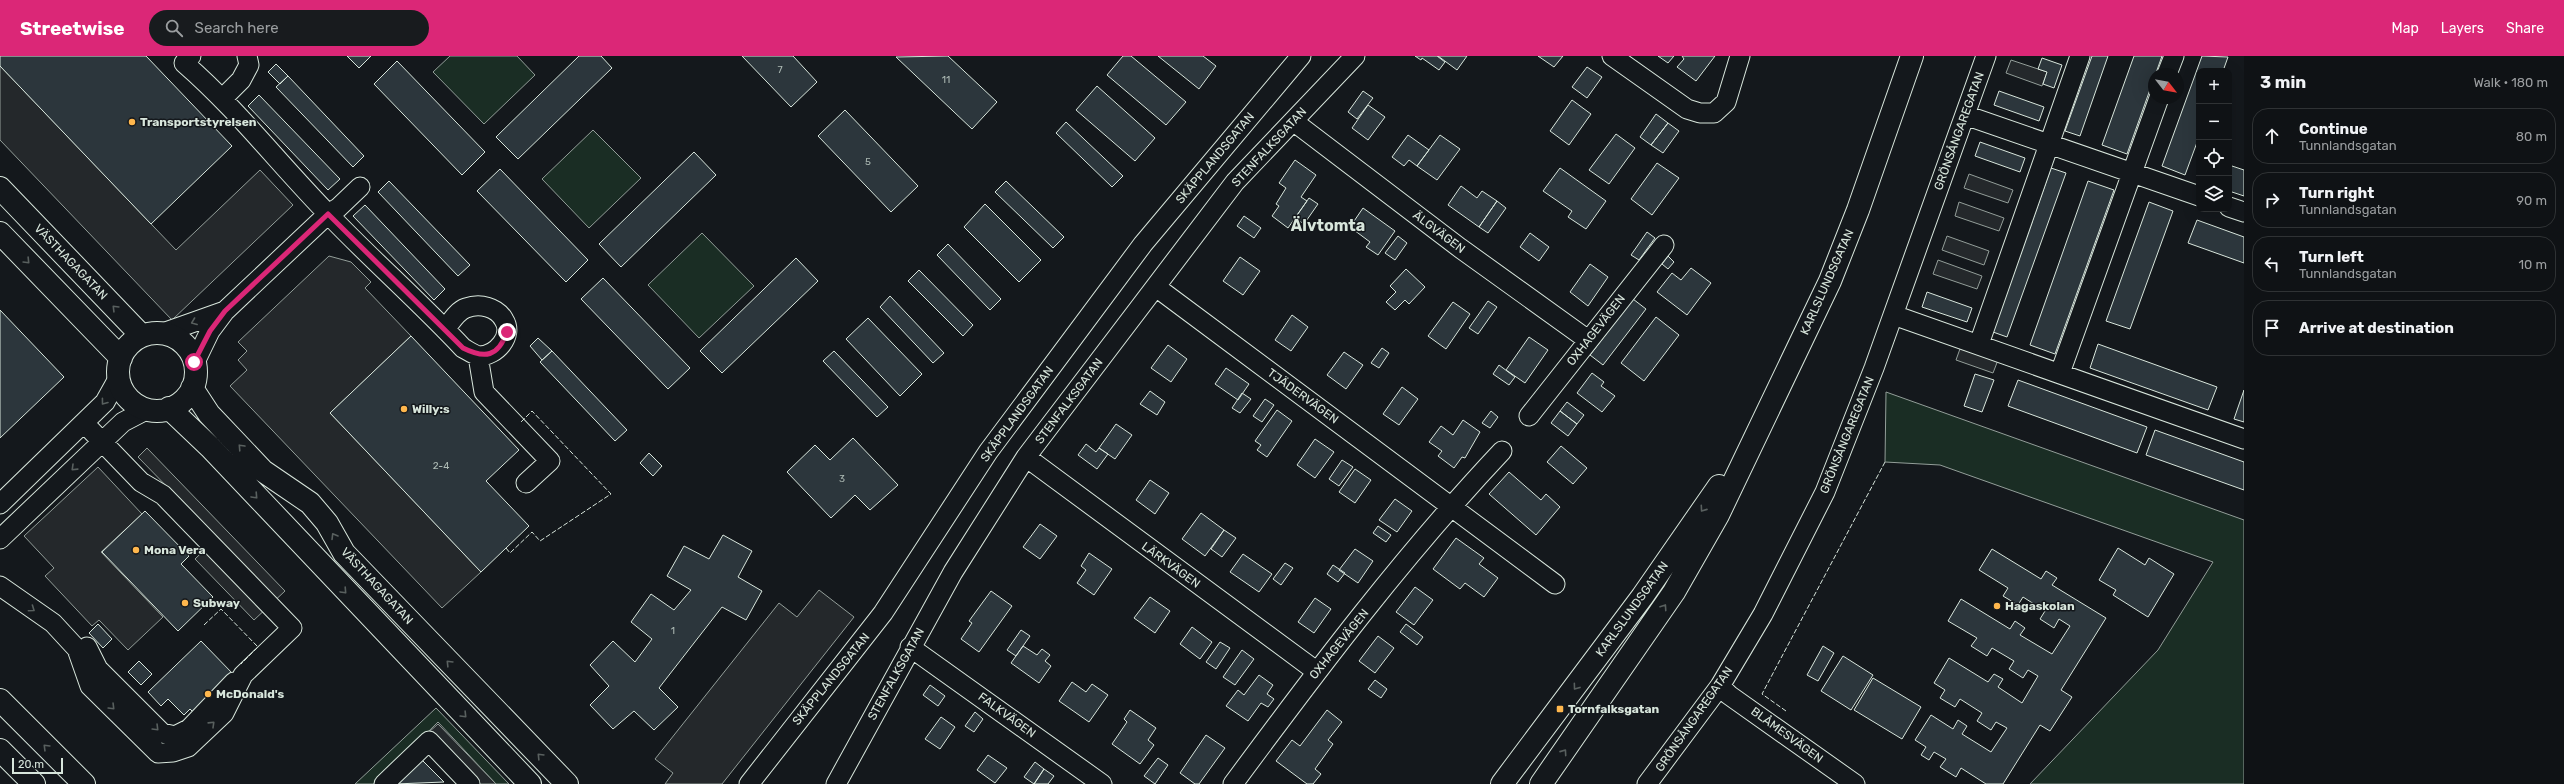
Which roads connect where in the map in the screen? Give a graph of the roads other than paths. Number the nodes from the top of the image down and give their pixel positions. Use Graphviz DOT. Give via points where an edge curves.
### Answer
graph roads {
  1 [pos="191,56"];
  2 [pos="247,56"];
  3 [pos="1301,56"];
  4 [pos="1355,56"];
  5 [pos="1612,56"];
  6 [pos="1740,56"];
  7 [pos="1907,56"];
  8 [pos="1912,56"];
  9 [pos="1986,56"];
  10 [pos="2080,56"];
  11 [pos="2174,56"];
  12 [pos="2169,68"];
  13 [pos="222,99"];
  14 [pos="2157,104"];
  15 [pos="1965,115"];
  16 [pos="1293,121"];
  17 [pos="1886,129"];
  18 [pos="2049,145"];
  19 [pos="2132,172"];
  20 [pos="360,187"];
  21 [pos="0,188"];
  22 [pos="2196,195"];
  23 [pos="2232,208"];
  24 [pos="2244,212"];
  25 [pos="328,214"];
  26 [pos="0,233"];
  27 [pos="1664,245"];
  28 [pos="1156,287"];
  29 [pos="225,311"];
  30 [pos="1902,318"];
  31 [pos="445,329"];
  32 [pos="153,335"];
  33 [pos="1588,340"];
  34 [pos="1979,344"];
  35 [pos="478,356"];
  36 [pos="194,362"];
  37 [pos="120,367"];
  38 [pos="2060,373"];
  39 [pos="192,388"];
  40 [pos="158,409"];
  41 [pos="1529,416"];
  42 [pos="84,423"];
  43 [pos="1758,431"];
  44 [pos="2244,440"];
  45 [pos="102,441"];
  46 [pos="1502,451"];
  47 [pos="1026,457"];
  48 [pos="526,484"];
  49 [pos="0,504"];
  50 [pos="1450,507"];
  51 [pos="0,539"];
  52 [pos="1555,584"];
  53 [pos="0,586"];
  54 [pos="910,648"];
  55 [pos="1316,671"];
  56 [pos="1720,686"];
  57 [pos="0,700"];
  58 [pos="0,750"];
  59 [pos="756,781"];
  60 [pos="34,784"];
  61 [pos="84,784"];
  62 [pos="384,784"];
  63 [pos="470,784"];
  64 [pos="530,784"];
  65 [pos="567,784"];
  66 [pos="836,784"];
  67 [pos="1102,784"];
  68 [pos="1232,784"];
  69 [pos="1502,784"];
  70 [pos="1541,784"];
  71 [pos="1647,784"];
  72 [pos="1855,784"];
  1 -- 13 [label="street" via="184,63"];
  2 -- 13 [label="street" via="249,65 241,80"];
  3 -- 59 [label="street, SKÄPPLANDSGATAN" via="1143,244 988,452 883,613"];
  4 -- 16 [label="street, STENFALKSGATAN"];
  5 -- 6 [label="street" via="1687,109 1700,113 1714,113 1726,102"];
  7 -- 17 [label="main road, KARLSLUNDSGATAN"];
  8 -- 17 [label="main road, KARLSLUNDSGATAN"];
  9 -- 15 [label="street, GRÖNSÅNGAREGATAN"];
  10 -- 18 [label="street"];
  11 -- 12 [label="street"];
  13 -- 25 [label="street"];
  14 -- 19 [label="street"];
  15 -- 18 [label="street"];
  15 -- 56 [label="street, GRÖNSÅNGAREGATAN" via="1871,375 1825,492 1763,614"];
  16 -- 28 [label="street, STENFALKSGATAN" via="1235,182"];
  16 -- 33 [label="street, ÄLGVÄGEN" via="1460,248"];
  17 -- 43 [label="main road, KARLSLUNDSGATAN" via="1830,281"];
  18 -- 19 [label="street" via="2062,147"];
  18 -- 34 [label="street"];
  19 -- 22 [label="street"];
  19 -- 38 [label="street"];
  20 -- 25 [label="street"];
  32 -- 21 [label="main road, VÄSTHAGAGATAN, one-way"];
  23 -- 24 [label="street"];
  25 -- 29 [label="street"];
  25 -- 31 [label="street"];
  26 -- 37 [label="main road, one-way"];
  27 -- 33 [label="street, OXHAGEVÄGEN"];
  28 -- 47 [label="street, STENFALKSGATAN"];
  28 -- 50 [label="street, TJÄDERVÄGEN"];
  29 -- 32 [label="street, one-way"];
  29 -- 36 [label="street" via="210,331"];
  30 -- 34 [label="street"];
  31 -- 35 [label="street" via="463,348"];
  31 -- 35 [label="street" via="455,315 466,308 481,306 495,310 505,320 507,333 502,344 493,353"];
  32 -- 36 [label="main road" via="173,336 188,348"];
  32 -- 37 [label="main road" via="130,344"];
  33 -- 41 [label="street, OXHAGEVÄGEN"];
  34 -- 38 [label="street"];
  35 -- 48 [label="street" via="484,392 550,461"];
  36 -- 39 [label="main road" via="197,368"];
  37 -- 40 [label="main road" via="120,385 129,398"];
  37 -- 42 [label="street, one-way" via="105,402"];
  38 -- 44 [label="street"];
  39 -- 40 [label="main road" via="186,397"];
  65 -- 39 [label="main road, VÄSTHAGAGATAN, one-way" via="344,553 327,523 310,503 263,471 209,414"];
  40 -- 45 [label="street" via="123,422"];
  40 -- 64 [label="main road, one-way" via="210,447"];
  42 -- 45 [label="street"];
  42 -- 49 [label="street"];
  43 -- 69 [label="main road, KARLSLUNDSGATAN, one-way" via="1638,602"];
  70 -- 43 [label="main road, KARLSLUNDSGATAN, one-way" via="1674,592 1718,515"];
  45 -- 51 [label="street, one-way"];
  53 -- 45 [label="street, one-way" via="53,623 77,649 90,686 158,753 188,747 224,713 243,675 292,628 163,495 141,482"];
  46 -- 50 [label="street, OXHAGEVÄGEN"];
  47 -- 54 [label="street, STENFALKSGATAN" via="978,530"];
  47 -- 55 [label="street, LÄRKVÄGEN"];
  50 -- 52 [label="street"];
  50 -- 55 [label="street, OXHAGEVÄGEN"];
  54 -- 66 [label="street, STENFALKSGATAN"];
  54 -- 67 [label="street, FALKVÄGEN"];
  55 -- 68 [label="street, OXHAGEVÄGEN"];
  56 -- 71 [label="street, GRÖNSÅNGAREGATAN"];
  56 -- 72 [label="street, BLÅMESVÄGEN"];
  61 -- 57 [label="main road, one-way"];
  58 -- 60 [label="main road"];
  62 -- 63 [label="street" via="429,741"];
}
